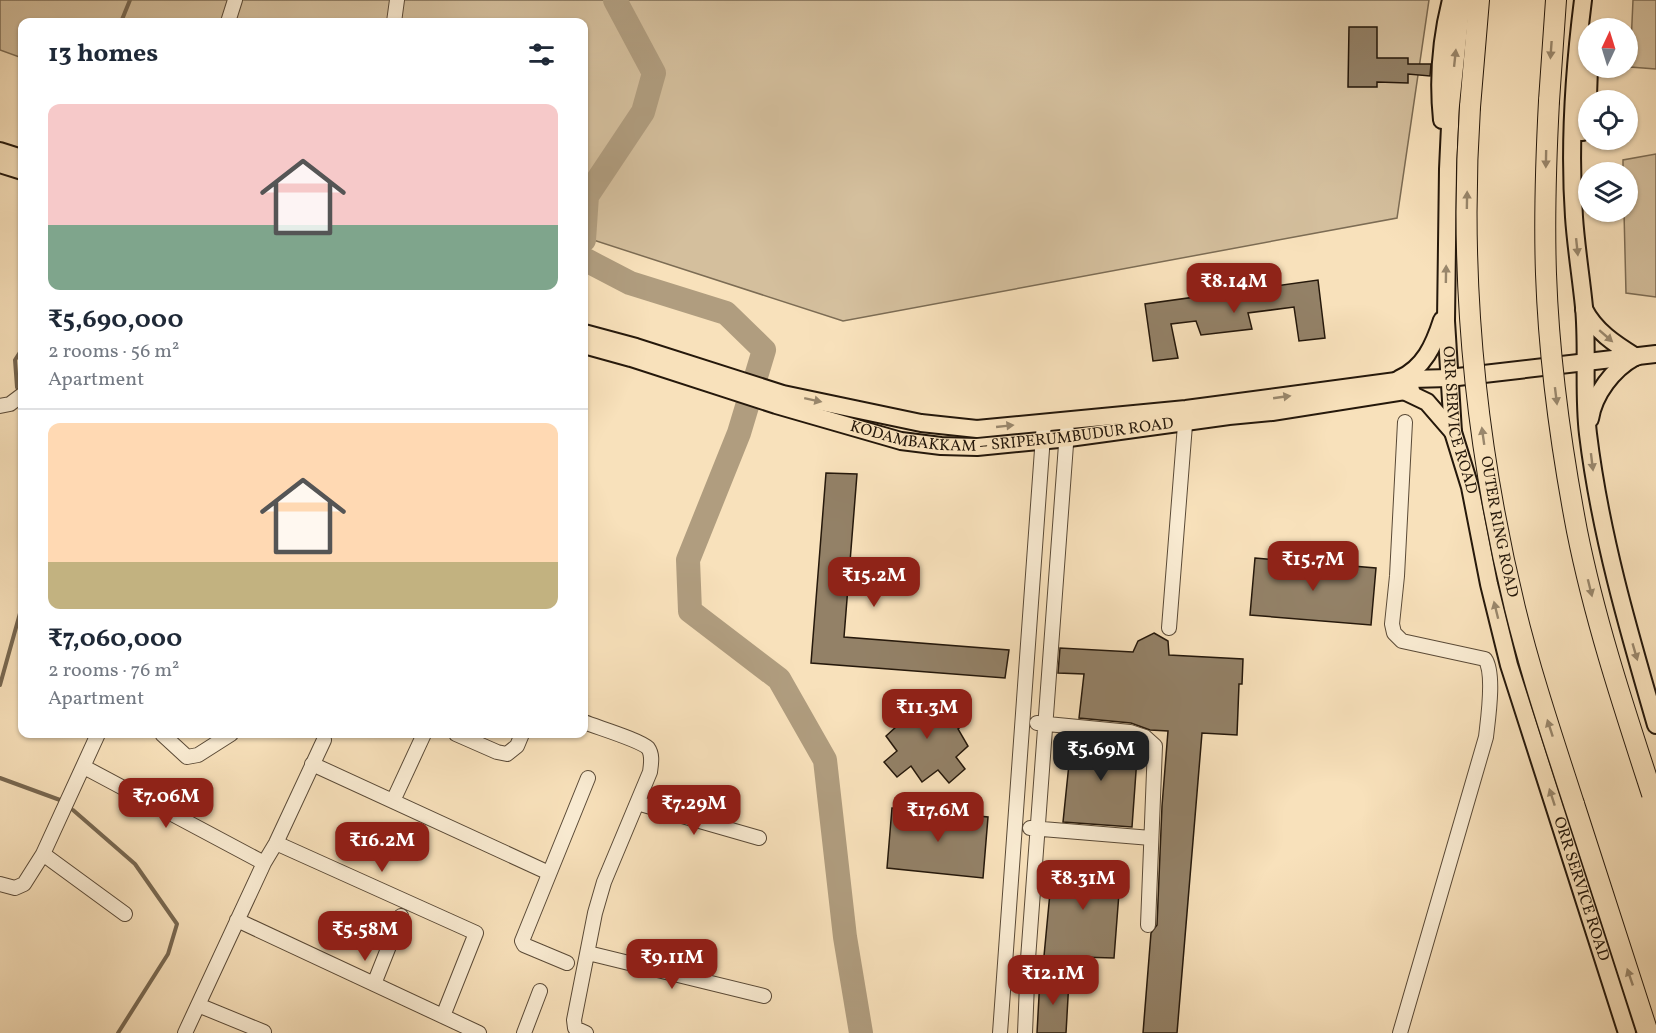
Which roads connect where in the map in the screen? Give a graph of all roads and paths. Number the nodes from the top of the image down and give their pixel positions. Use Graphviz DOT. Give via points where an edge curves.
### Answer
graph roads {
  1 [pos="235,0"];
  2 [pos="397,0"];
  3 [pos="1451,0"];
  4 [pos="1461,0"];
  5 [pos="1479,0"];
  6 [pos="1557,0"];
  7 [pos="1583,0"];
  8 [pos="1589,0"];
  9 [pos="229,18"];
  10 [pos="395,18"];
  11 [pos="1590,18"];
  12 [pos="1588,78"];
  13 [pos="18,158"];
  14 [pos="2,160"];
  15 [pos="1572,168"];
  16 [pos="18,169"];
  17 [pos="1448,169"];
  18 [pos="1446,304"];
  19 [pos="1584,308"];
  20 [pos="588,334"];
  21 [pos="588,346"];
  22 [pos="1656,354"];
  23 [pos="1636,357"];
  24 [pos="1584,363"];
  25 [pos="1449,378"];
  26 [pos="1398,387"];
  27 [pos="751,390"];
  28 [pos="18,398"];
  29 [pos="0,406"];
  30 [pos="1185,416"];
  31 [pos="1067,421"];
  32 [pos="1044,422"];
  33 [pos="1405,422"];
  34 [pos="1588,431"];
  35 [pos="1454,432"];
  36 [pos="1066,438"];
  37 [pos="1043,440"];
  38 [pos="1169,628"];
  39 [pos="1023,722"];
  40 [pos="588,724"];
  41 [pos="1044,724"];
  42 [pos="1656,725"];
  43 [pos="96,738"];
  44 [pos="166,738"];
  45 [pos="224,738"];
  46 [pos="422,738"];
  47 [pos="465,738"];
  48 [pos="520,738"];
  49 [pos="324,740"];
  50 [pos="312,764"];
  51 [pos="84,767"];
  52 [pos="588,778"];
  53 [pos="1654,800"];
  54 [pos="393,801"];
  55 [pos="637,803"];
  56 [pos="1016,828"];
  57 [pos="1037,829"];
  58 [pos="759,838"];
  59 [pos="1151,838"];
  60 [pos="276,843"];
  61 [pos="43,854"];
  62 [pos="264,863"];
  63 [pos="549,873"];
  64 [pos="0,884"];
  65 [pos="125,914"];
  66 [pos="400,916"];
  67 [pos="237,920"];
  68 [pos="1148,924"];
  69 [pos="588,953"];
  70 [pos="567,963"];
  71 [pos="374,984"];
  72 [pos="540,991"];
  73 [pos="764,996"];
  74 [pos="198,1005"];
  75 [pos="443,1016"];
  76 [pos="264,1032"];
  77 [pos="185,1033"];
  78 [pos="479,1033"];
  79 [pos="524,1033"];
  80 [pos="586,1033"];
  81 [pos="1000,1033"];
  82 [pos="1025,1033"];
  83 [pos="1400,1033"];
  84 [pos="1627,1033"];
  85 [pos="1648,1033"];
  1 -- 9 [label="street"];
  2 -- 10 [label="street"];
  3 -- 17 [label="main road" via="1445,26 1440,100"];
  17 -- 4 [label="main road, ORR SERVICE ROAD, one-way"];
  85 -- 5 [label="highway, OUTER RING ROAD, one-way, bridge" via="1532,672 1497,525 1471,339 1467,268 1470,107"];
  6 -- 53 [label="highway, one-way, bridge" via="1548,101 1546,275 1552,359 1564,455 1589,584"];
  7 -- 15 [label="main road"];
  8 -- 11 [label="main road"];
  12 -- 15 [label="main road" via="1584,120"];
  13 -- 14 [label="main road"];
  14 -- 16 [label="main road"];
  15 -- 19 [label="main road, one-way"];
  18 -- 17 [label="main road, ORR SERVICE ROAD, one-way"];
  18 -- 25 [label="main road, ORR SERVICE ROAD"];
  18 -- 26 [label="main road" via="1435,342"];
  19 -- 23 [label="main road, one-way" via="1604,335"];
  19 -- 24 [label="main road"];
  20 -- 27 [label="main road, KODAMBAKKAM – SRIPERUMBUDUR ROAD" via="636,347"];
  21 -- 27 [label="main road, KODAMBAKKAM – SRIPERUMBUDUR ROAD"];
  22 -- 23 [label="main road, KODAMBAKKAM – SRIPERUMBUDUR ROAD"];
  23 -- 24 [label="main road, KODAMBAKKAM – SRIPERUMBUDUR ROAD"];
  23 -- 34 [label="main road" via="1607,381 1590,415"];
  24 -- 25 [label="main road, KODAMBAKKAM – SRIPERUMBUDUR ROAD"];
  24 -- 34 [label="main road"];
  25 -- 26 [label="main road, KODAMBAKKAM – SRIPERUMBUDUR ROAD"];
  25 -- 35 [label="main road, ORR SERVICE ROAD"];
  26 -- 30 [label="main road, KODAMBAKKAM – SRIPERUMBUDUR ROAD"];
  26 -- 35 [label="main road" via="1426,402"];
  27 -- 32 [label="main road, KODAMBAKKAM – SRIPERUMBUDUR ROAD, one-way" via="947,427 977,429"];
  27 -- 37 [label="main road, KODAMBAKKAM – SRIPERUMBUDUR ROAD" via="901,441 977,447"];
  28 -- 29 [label="street"];
  30 -- 31 [label="main road, KODAMBAKKAM – SRIPERUMBUDUR ROAD"];
  30 -- 36 [label="main road, KODAMBAKKAM – SRIPERUMBUDUR ROAD"];
  30 -- 38 [label="street"];
  31 -- 32 [label="main road, KODAMBAKKAM – SRIPERUMBUDUR ROAD"];
  31 -- 36 [label="street"];
  32 -- 37 [label="street"];
  33 -- 83 [label="street" via="1394,633 1402,641 1485,659 1490,709 1486,736"];
  34 -- 42 [label="main road, one-way" via="1606,540"];
  84 -- 35 [label="main road, ORR SERVICE ROAD, one-way" via="1509,665"];
  36 -- 37 [label="main road, KODAMBAKKAM – SRIPERUMBUDUR ROAD"];
  36 -- 41 [label="street"];
  37 -- 39 [label="street"];
  39 -- 41 [label="street"];
  39 -- 56 [label="street"];
  40 -- 55 [label="street" via="648,748 652,758 650,772"];
  41 -- 57 [label="street"];
  41 -- 59 [label="street" via="1130,732 1145,736 1155,746"];
  43 -- 51 [label="street"];
  44 -- 45 [label="street" via="192,758"];
  46 -- 54 [label="street"];
  47 -- 48 [label="street" via="507,754"];
  49 -- 50 [label="street"];
  50 -- 54 [label="street"];
  50 -- 60 [label="street"];
  51 -- 61 [label="street"];
  51 -- 62 [label="street"];
  52 -- 63 [label="street"];
  54 -- 63 [label="street"];
  55 -- 58 [label="street"];
  55 -- 69 [label="street" via="604,882"];
  56 -- 57 [label="street"];
  56 -- 81 [label="street"];
  57 -- 59 [label="street"];
  57 -- 82 [label="street"];
  59 -- 68 [label="street"];
  60 -- 62 [label="street"];
  60 -- 75 [label="street" via="476,933"];
  61 -- 64 [label="street" via="24,884 15,888"];
  61 -- 65 [label="street"];
  62 -- 67 [label="street"];
  63 -- 70 [label="street" via="522,941"];
  66 -- 71 [label="street"];
  67 -- 71 [label="street"];
  67 -- 74 [label="street"];
  69 -- 73 [label="street"];
  69 -- 80 [label="street" via="574,1020 575,1028"];
  71 -- 75 [label="street"];
  72 -- 79 [label="street"];
  74 -- 76 [label="street"];
  74 -- 77 [label="street"];
  75 -- 78 [label="street"];
}
